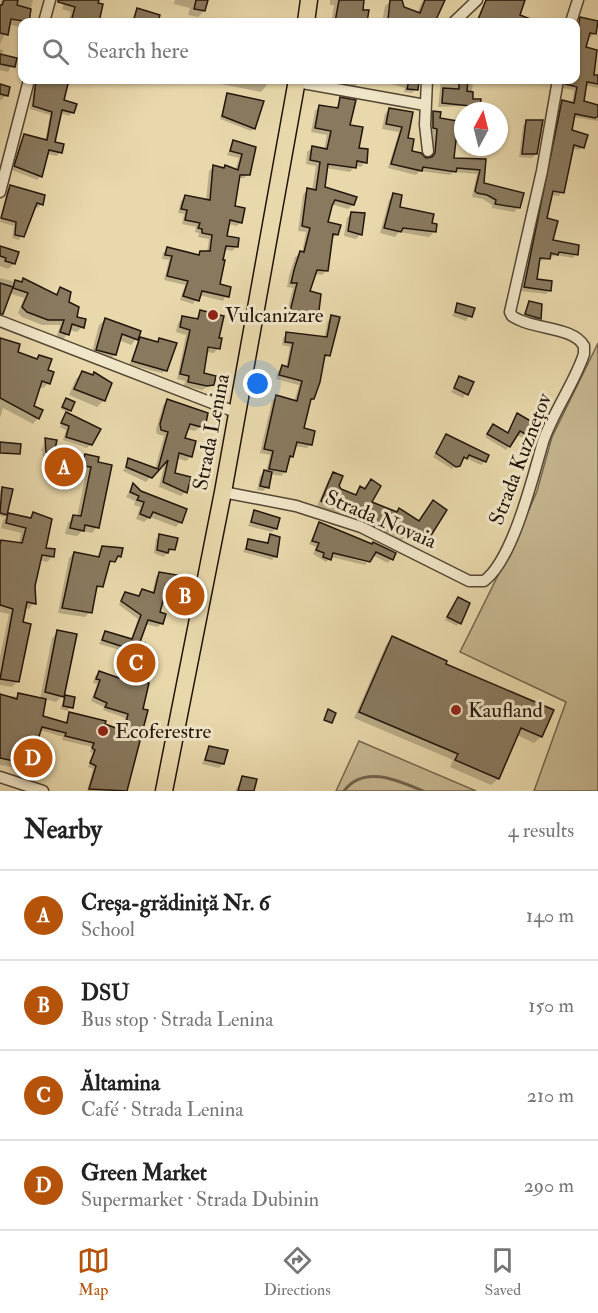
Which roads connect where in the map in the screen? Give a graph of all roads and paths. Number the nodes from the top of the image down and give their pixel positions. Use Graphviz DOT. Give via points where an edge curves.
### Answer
graph roads {
  1 [pos="50,0"];
  2 [pos="309,0"];
  3 [pos="477,0"];
  4 [pos="579,0"];
  5 [pos="45,18"];
  6 [pos="307,18"];
  7 [pos="458,18"];
  8 [pos="572,18"];
  9 [pos="28,84"];
  10 [pos="296,84"];
  11 [pos="313,84"];
  12 [pos="427,84"];
  13 [pos="557,84"];
  14 [pos="425,105"];
  15 [pos="428,151"];
  16 [pos="0,192"];
  17 [pos="0,321"];
  18 [pos="238,413"];
  19 [pos="223,492"];
  20 [pos="484,581"];
  21 [pos="0,777"];
  22 [pos="43,791"];
  23 [pos="164,791"];
  1 -- 5 [label="street"];
  2 -- 6 [label="main road"];
  3 -- 7 [label="street"];
  4 -- 8 [label="street"];
  9 -- 16 [label="street"];
  10 -- 18 [label="main road, Strada Lenina"];
  11 -- 14 [label="street"];
  12 -- 14 [label="street"];
  13 -- 20 [label="street, Strada Kuznețov" via="510,312 517,320 575,335 584,346 584,354 543,440 516,527 495,571"];
  14 -- 15 [label="street"];
  17 -- 18 [label="street"];
  18 -- 19 [label="main road, Strada Lenina"];
  19 -- 20 [label="street, Strada Novaia" via="326,515 361,527 470,581"];
  19 -- 23 [label="main road, Strada Lenina"];
  21 -- 22 [label="street"];
}
